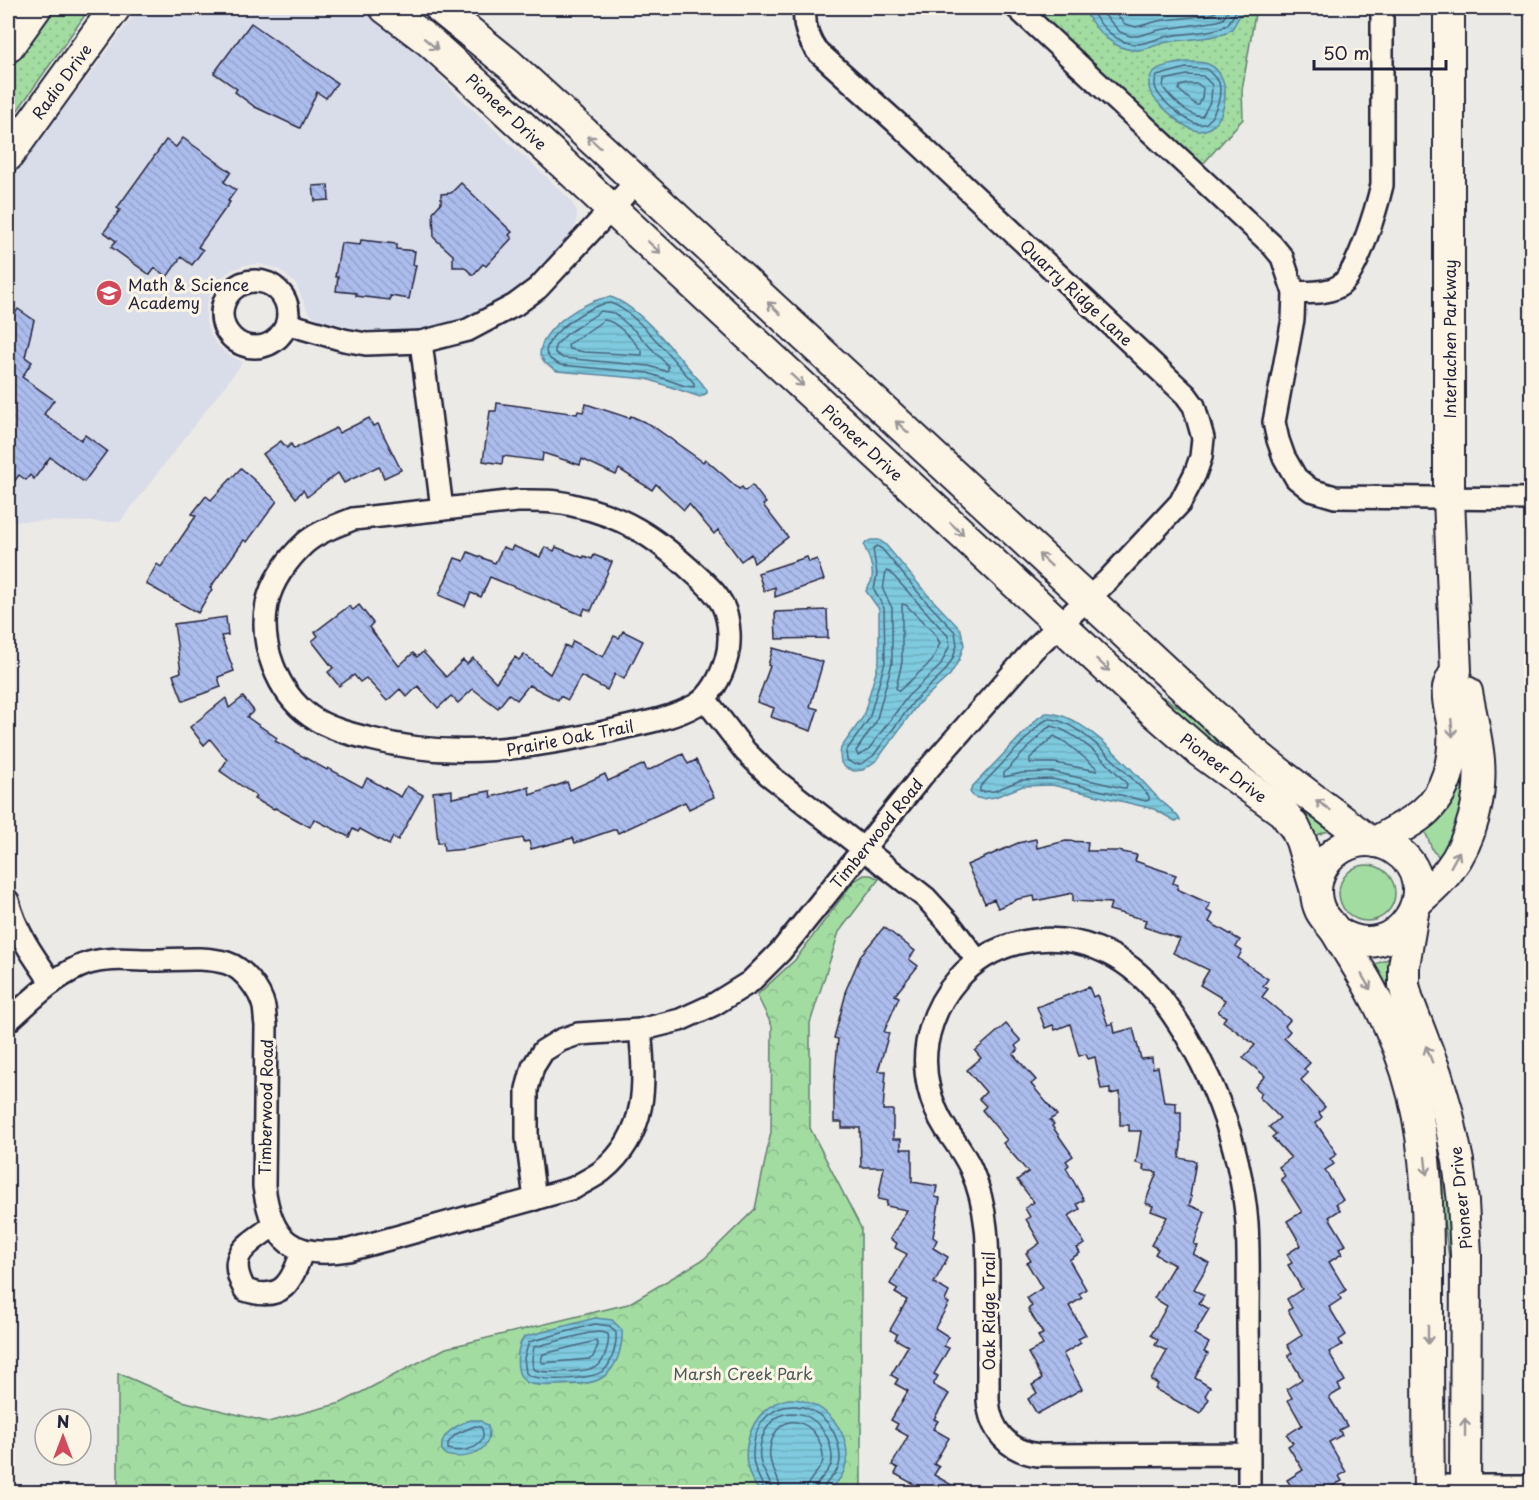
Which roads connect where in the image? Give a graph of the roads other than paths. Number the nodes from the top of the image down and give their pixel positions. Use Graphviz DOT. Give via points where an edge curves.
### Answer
graph roads {
  1 [pos="36,8"];
  2 [pos="115,8"];
  3 [pos="385,8"];
  4 [pos="440,8"];
  5 [pos="805,8"];
  6 [pos="1017,8"];
  7 [pos="1382,8"];
  8 [pos="1449,8"];
  9 [pos="8,47"];
  10 [pos="8,156"];
  11 [pos="637,181"];
  12 [pos="611,208"];
  13 [pos="1293,293"];
  14 [pos="288,324"];
  15 [pos="421,342"];
  16 [pos="1449,498"];
  17 [pos="1532,499"];
  18 [pos="442,509"];
  19 [pos="1088,599"];
  20 [pos="1060,625"];
  21 [pos="1455,671"];
  22 [pos="705,699"];
  23 [pos="1372,841"];
  24 [pos="862,849"];
  25 [pos="1316,891"];
  26 [pos="8,902"];
  27 [pos="1415,907"];
  28 [pos="1337,932"];
  29 [pos="977,960"];
  30 [pos="52,983"];
  31 [pos="8,1021"];
  32 [pos="640,1030"];
  33 [pos="535,1199"];
  34 [pos="273,1226"];
  35 [pos="303,1250"];
  36 [pos="1249,1454"];
  37 [pos="1532,1486"];
  38 [pos="1429,1489"];
  39 [pos="1465,1489"];
  40 [pos="1249,1492"];
  1 -- 9 [label="street"];
  2 -- 10 [label="street, Radio Drive"];
  3 -- 12 [label="street, Pioneer Drive, one-way" via="461,69"];
  11 -- 4 [label="street, Pioneer Drive, one-way" via="509,64"];
  5 -- 19 [label="street, Quarry Ridge Lane" via="808,39 817,51 1175,382 1194,406 1203,438 1196,474 1179,503"];
  6 -- 13 [label="street" via="1272,245 1282,257"];
  7 -- 13 [label="street" via="1382,185 1376,211 1357,260 1341,286"];
  8 -- 16 [label="street, Interlachen Parkway"];
  11 -- 12 [label="street"];
  19 -- 11 [label="street, Pioneer Drive, one-way"];
  12 -- 15 [label="street" via="538,288 514,305 468,330"];
  12 -- 20 [label="street, Pioneer Drive, one-way"];
  13 -- 16 [label="street" via="1293,319 1274,422 1284,457 1296,478 1311,490 1335,497"];
  14 -- 15 [label="street" via="366,344"];
  15 -- 18 [label="street"];
  16 -- 17 [label="street"];
  16 -- 21 [label="street, Interlachen Parkway"];
  18 -- 22 [label="street, Prairie Oak Trail" via="517,501 570,504 622,521 665,546 709,587 723,606 729,651 722,672"];
  18 -- 22 [label="street, Prairie Oak Trail" via="352,519 329,528 305,543 275,582 267,603 269,652 278,678 310,716 331,727 386,743 495,751 565,741 668,717"];
  19 -- 20 [label="street, Timberwood Road"];
  23 -- 19 [label="street, Pioneer Drive, one-way" via="1254,753"];
  20 -- 24 [label="street, Timberwood Road" via="965,727"];
  20 -- 25 [label="street, Pioneer Drive, one-way" via="1188,741 1283,812 1302,841"];
  21 -- 23 [label="street, Interlachen Parkway, one-way" via="1448,688 1452,753 1443,788 1422,814"];
  27 -- 21 [label="street, Interlachen Parkway, one-way" via="1454,863 1477,801 1477,746 1467,686"];
  22 -- 24 [label="street" via="769,775"];
  23 -- 25 [label="street" via="1349,844 1332,855 1320,871"];
  23 -- 27 [label="street" via="1391,847 1407,861 1417,880"];
  24 -- 29 [label="street" via="936,908"];
  24 -- 32 [label="street, Timberwood Road" via="781,951 750,981 697,1013"];
  25 -- 28 [label="street" via="1320,912"];
  26 -- 30 [label="street" via="25,945"];
  27 -- 28 [label="street" via="1406,924 1376,941 1356,941"];
  39 -- 27 [label="street, Pioneer Drive, one-way" via="1463,1202 1447,1110 1405,988 1404,966"];
  28 -- 38 [label="street, Pioneer Drive, one-way" via="1392,1034 1413,1093 1422,1139 1428,1202"];
  29 -- 36 [label="street, Oak Ridge Trail" via="1005,947 1041,940 1072,941 1100,949 1126,963 1146,981 1192,1046 1227,1125 1245,1205"];
  29 -- 36 [label="street, Oak Ridge Trail" via="940,1003 928,1040 926,1069 936,1110 970,1167 985,1212 988,1400 997,1430 1012,1447 1038,1455"];
  30 -- 31 [label="street, Timberwood Road"];
  30 -- 34 [label="street, Timberwood Road" via="90,962 111,960 209,960 228,963 244,974 264,1006 264,1186"];
  32 -- 33 [label="street" via="644,1095 636,1122 621,1149 602,1171 574,1188"];
  32 -- 33 [label="street, Timberwood Road" via="578,1034 543,1051 533,1067 527,1089 527,1138"];
  33 -- 35 [label="street" via="349,1250 324,1254"];
  34 -- 35 [label="street" via="286,1242"];
  34 -- 35 [label="street" via="244,1248 236,1262 237,1276 245,1290 273,1294 286,1286"];
  36 -- 40 [label="street, Oak Ridge Trail"];
  37 -- 39 [label="street"];
  38 -- 39 [label="street"];
}
